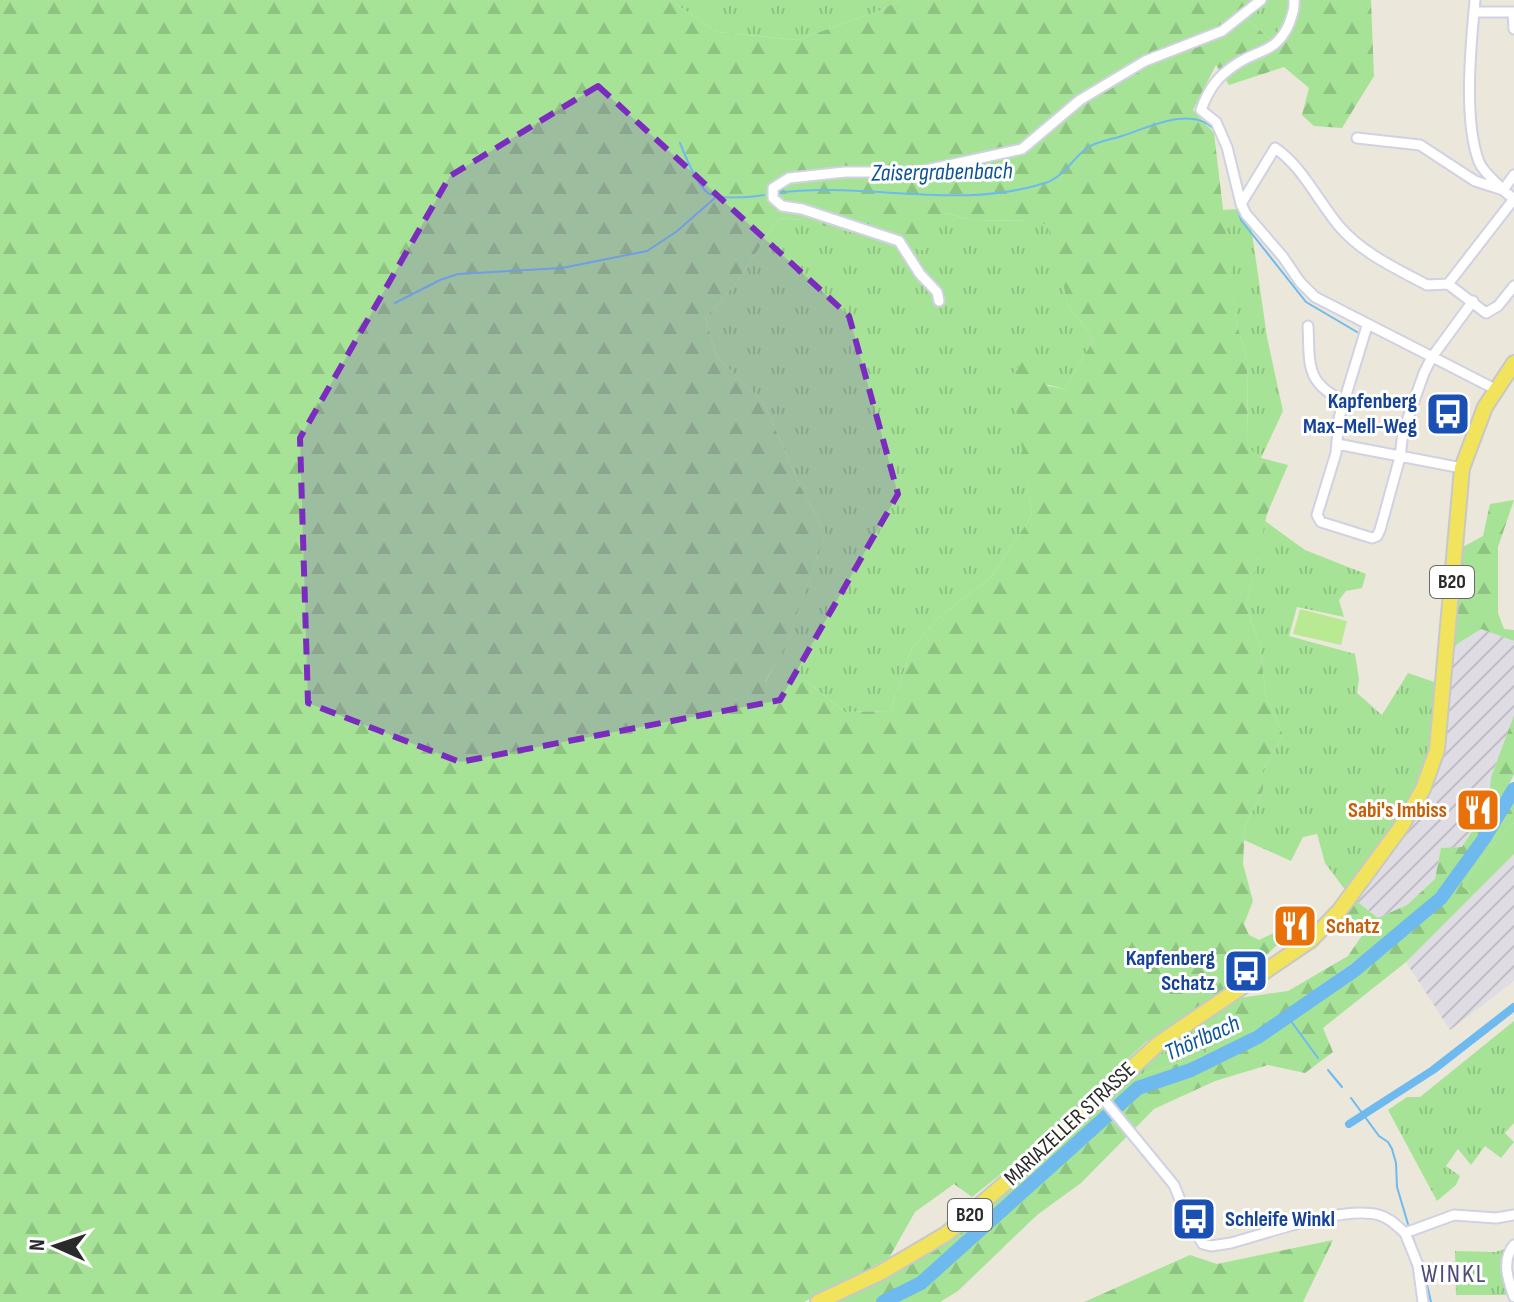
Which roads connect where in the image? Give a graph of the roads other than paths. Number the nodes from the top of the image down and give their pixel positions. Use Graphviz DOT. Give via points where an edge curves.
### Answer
graph roads {
  1 [pos="1261,0"];
  2 [pos="1294,0"];
  3 [pos="1475,0"];
  4 [pos="1474,12"];
  5 [pos="1513,12"];
  6 [pos="1514,29"];
  7 [pos="1357,138"];
  8 [pos="1514,175"];
  9 [pos="1503,190"];
  10 [pos="1514,199"];
  11 [pos="1241,204"];
  12 [pos="1448,284"];
  13 [pos="1514,286"];
  14 [pos="939,301"];
  15 [pos="1473,301"];
  16 [pos="1308,326"];
  17 [pos="1367,326"];
  18 [pos="1432,357"];
  19 [pos="1514,363"];
  20 [pos="1495,389"];
  21 [pos="1344,401"];
  22 [pos="1337,444"];
  23 [pos="1400,457"];
  24 [pos="1462,468"];
  25 [pos="1101,1097"];
  26 [pos="1514,1215"];
  27 [pos="1405,1233"];
  28 [pos="1514,1245"];
  29 [pos="1514,1297"];
  30 [pos="818,1302"];
  31 [pos="1423,1302"];
  1 -- 14 [label="street" via="1222,31 1145,61 1080,100 1022,149 917,172 789,178 773,188 773,198 782,206 899,241"];
  2 -- 11 [label="street" via="1284,36 1274,47 1236,64 1209,89 1201,110 1216,122 1227,147"];
  3 -- 4 [label="street"];
  4 -- 5 [label="street"];
  4 -- 9 [label="street" via="1472,123 1479,163"];
  5 -- 6 [label="street"];
  7 -- 9 [label="street" via="1420,145 1475,181"];
  8 -- 9 [label="street"];
  9 -- 10 [label="street"];
  10 -- 12 [label="street"];
  11 -- 12 [label="street" via="1275,148 1364,250 1427,285"];
  11 -- 17 [label="street" via="1315,297"];
  12 -- 15 [label="street"];
  13 -- 15 [label="street" via="1486,313"];
  15 -- 18 [label="street"];
  16 -- 21 [label="street" via="1309,368"];
  17 -- 18 [label="street"];
  17 -- 21 [label="street"];
  18 -- 20 [label="street"];
  18 -- 23 [label="street" via="1411,406"];
  19 -- 20 [label="main road, MARIAZELLER STRASSE / B20"];
  20 -- 24 [label="main road, MARIAZELLER STRASSE / B20"];
  21 -- 22 [label="street"];
  22 -- 23 [label="street"];
  22 -- 23 [label="street" via="1318,518 1372,538 1380,530"];
  23 -- 24 [label="street"];
  24 -- 25 [label="main road, MARIAZELLER STRASSE / B20" via="1439,739 1432,768 1401,827 1311,940 1158,1044"];
  25 -- 27 [label="street" via="1174,1185 1203,1244 1231,1243 1352,1213 1378,1215"];
  25 -- 30 [label="main road, MARIAZELLER STRASSE / B20" via="946,1234"];
  26 -- 27 [label="street" via="1454,1215"];
  27 -- 31 [label="street" via="1418,1265"];
  28 -- 29 [label="street" via="1507,1265"];
}
